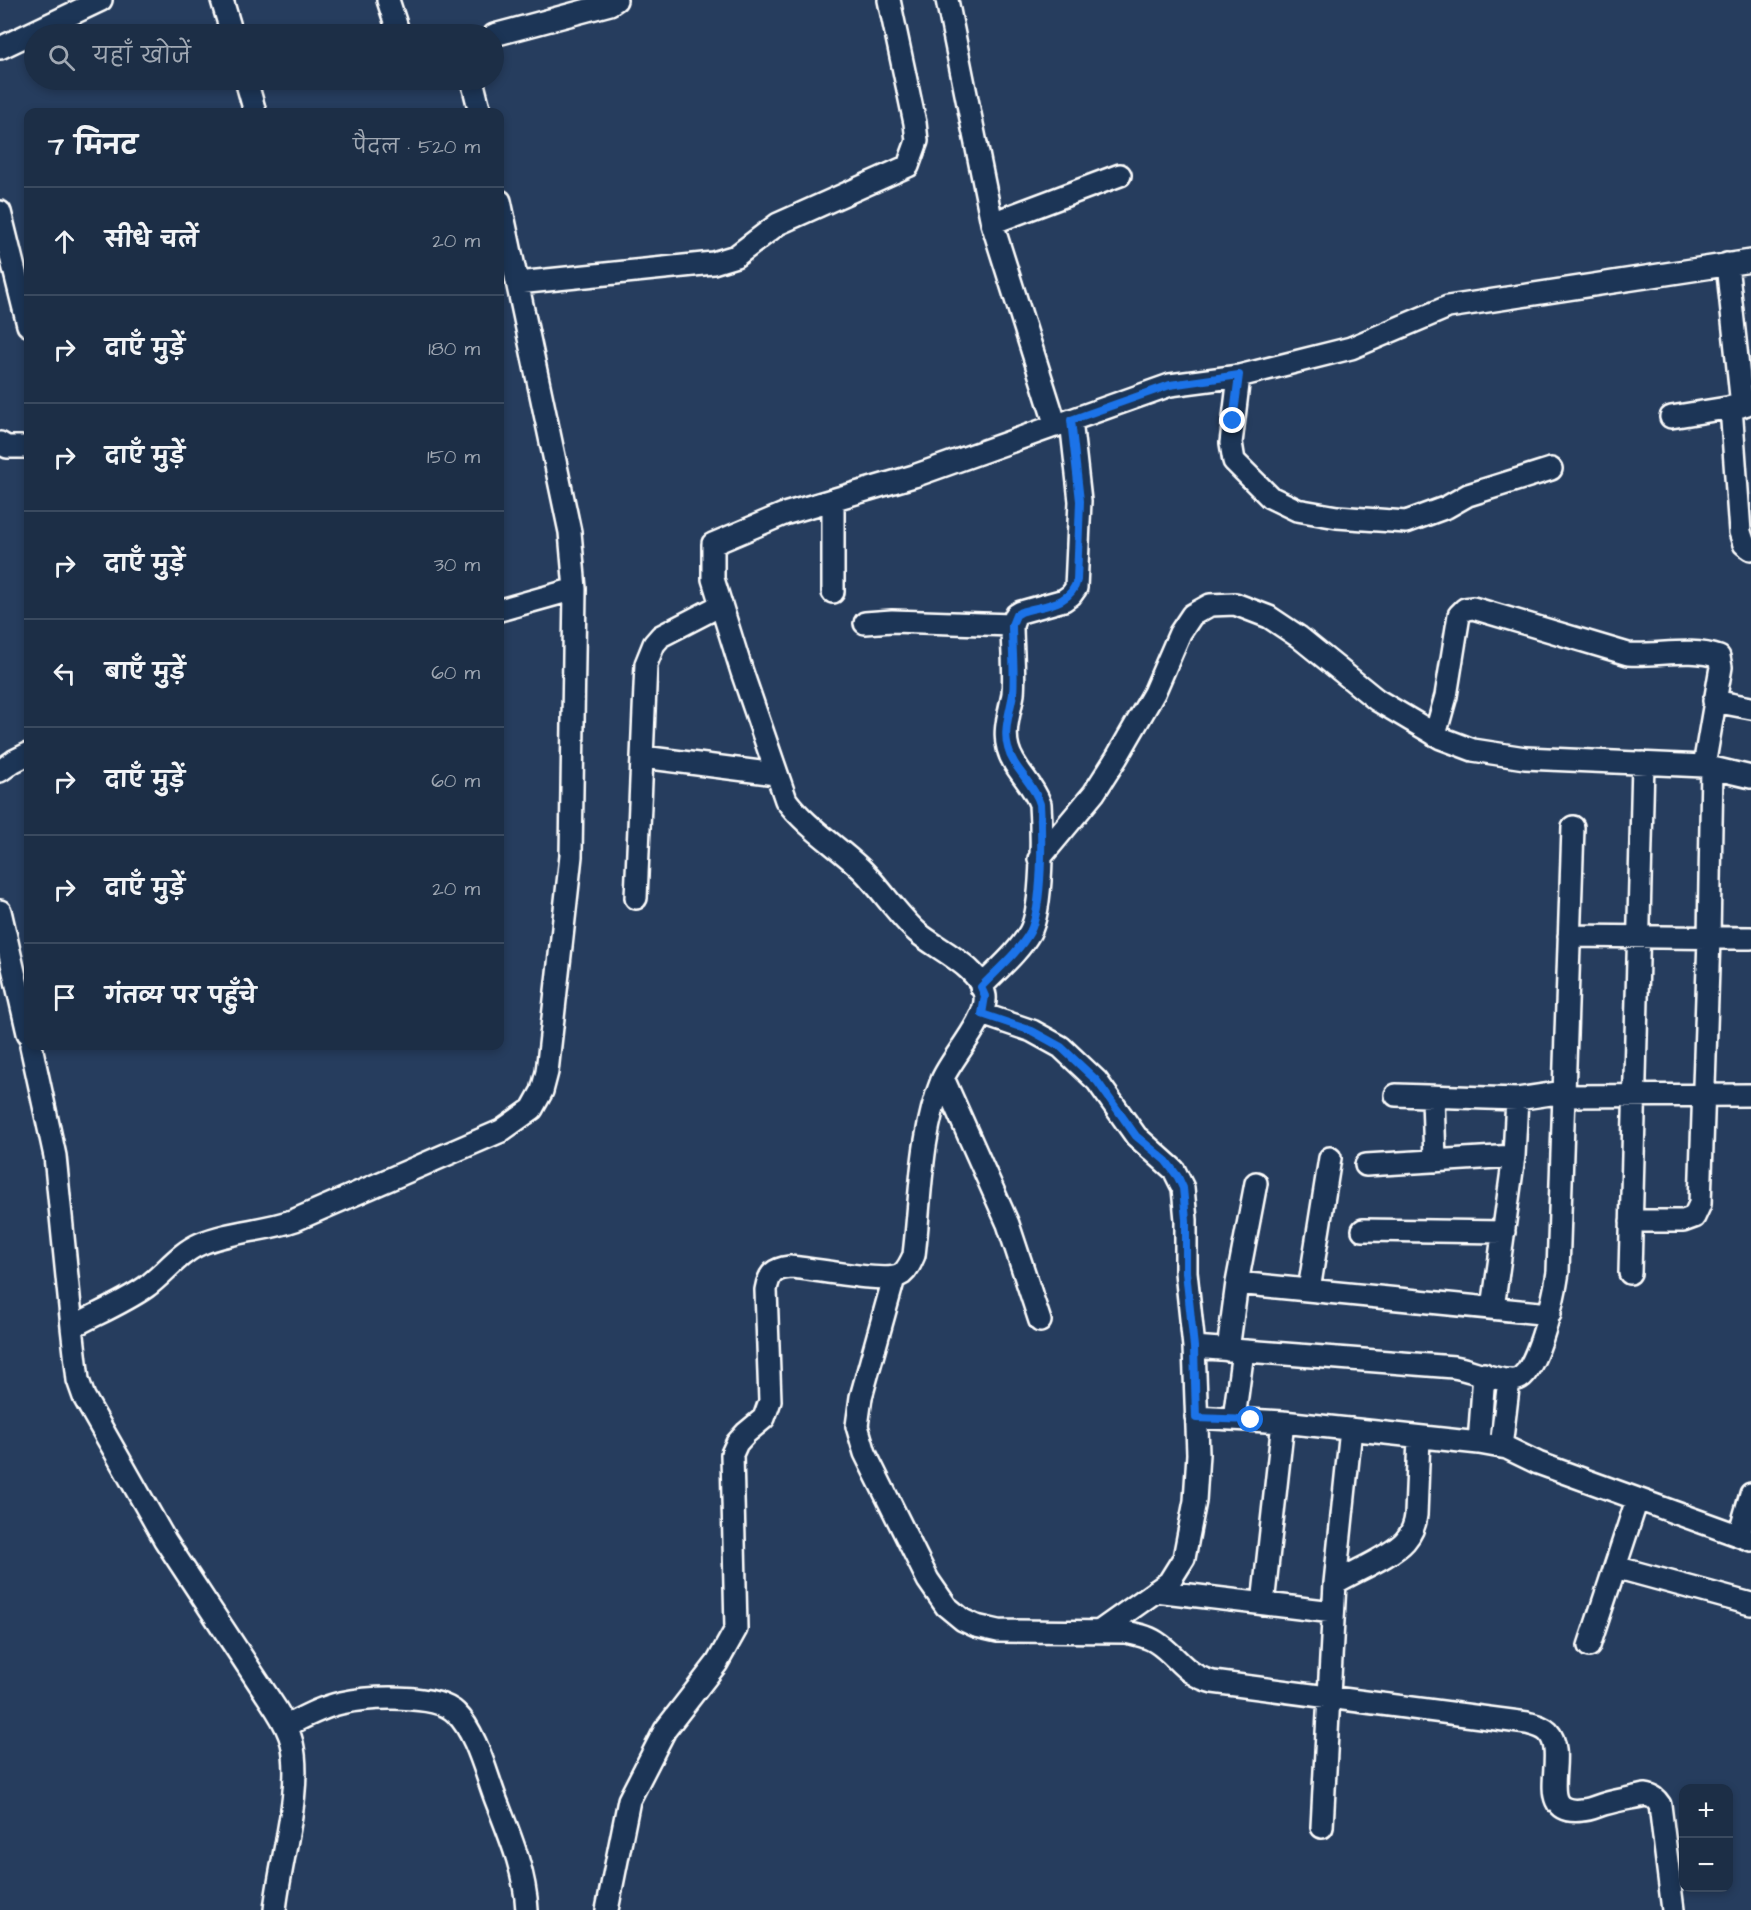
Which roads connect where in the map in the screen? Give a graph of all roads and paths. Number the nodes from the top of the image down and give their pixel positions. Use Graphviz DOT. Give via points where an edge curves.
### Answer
graph roads {
  1 [pos="102,0"];
  2 [pos="222,0"];
  3 [pos="388,0"];
  4 [pos="616,0"];
  5 [pos="889,0"];
  6 [pos="947,0"];
  7 [pos="51,24"];
  8 [pos="229,24"];
  9 [pos="396,24"];
  10 [pos="504,32"];
  11 [pos="24,37"];
  12 [pos="0,48"];
  13 [pos="249,90"];
  14 [pos="474,90"];
  15 [pos="254,108"];
  16 [pos="479,108"];
  17 [pos="1120,175"];
  18 [pos="0,212"];
  19 [pos="504,219"];
  20 [pos="992,223"];
  21 [pos="1751,261"];
  22 [pos="1727,264"];
  23 [pos="518,284"];
  24 [pos="24,309"];
  25 [pos="1239,375"];
  26 [pos="1741,406"];
  27 [pos="1671,417"];
  28 [pos="1064,423"];
  29 [pos="0,443"];
  30 [pos="24,447"];
  31 [pos="1551,469"];
  32 [pos="833,500"];
  33 [pos="1751,549"];
  34 [pos="575,590"];
  35 [pos="833,592"];
  36 [pos="721,604"];
  37 [pos="504,609"];
  38 [pos="865,623"];
  39 [pos="1012,625"];
  40 [pos="1714,701"];
  41 [pos="1751,708"];
  42 [pos="1435,735"];
  43 [pos="24,756"];
  44 [pos="643,757"];
  45 [pos="1643,763"];
  46 [pos="1708,767"];
  47 [pos="0,771"];
  48 [pos="776,774"];
  49 [pos="1751,777"];
  50 [pos="1573,827"];
  51 [pos="1039,859"];
  52 [pos="636,898"];
  53 [pos="0,911"];
  54 [pos="1569,936"];
  55 [pos="1639,937"];
  56 [pos="1709,938"];
  57 [pos="1751,938"];
  58 [pos="981,987"];
  59 [pos="982,1014"];
  60 [pos="24,1016"];
  61 [pos="32,1050"];
  62 [pos="943,1078"];
  63 [pos="1564,1094"];
  64 [pos="1396,1095"];
  65 [pos="1705,1095"];
  66 [pos="1751,1095"];
  67 [pos="1635,1096"];
  68 [pos="1433,1097"];
  69 [pos="1517,1099"];
  70 [pos="1514,1156"];
  71 [pos="1330,1158"];
  72 [pos="1435,1161"];
  73 [pos="1366,1165"];
  74 [pos="1256,1183"];
  75 [pos="1631,1221"];
  76 [pos="1363,1230"];
  77 [pos="1504,1232"];
  78 [pos="1630,1273"];
  79 [pos="894,1278"];
  80 [pos="1237,1283"];
  81 [pos="1309,1290"];
  82 [pos="1493,1308"];
  83 [pos="1550,1314"];
  84 [pos="1040,1321"];
  85 [pos="72,1327"];
  86 [pos="1194,1347"];
  87 [pos="1235,1350"];
  88 [pos="1484,1374"];
  89 [pos="1509,1380"];
  90 [pos="1196,1418"];
  91 [pos="1234,1419"];
  92 [pos="1283,1422"];
  93 [pos="1350,1429"];
  94 [pos="1419,1437"];
  95 [pos="1479,1443"];
  96 [pos="1504,1448"];
  97 [pos="1751,1494"];
  98 [pos="1637,1500"];
  99 [pos="1745,1538"];
  100 [pos="1615,1567"];
  101 [pos="1335,1583"];
  102 [pos="1156,1591"];
  103 [pos="1263,1604"];
  104 [pos="1751,1604"];
  105 [pos="1333,1612"];
  106 [pos="1100,1631"];
  107 [pos="1588,1646"];
  108 [pos="1329,1696"];
  109 [pos="286,1726"];
  110 [pos="1322,1827"];
  111 [pos="275,1910"];
  112 [pos="526,1910"];
  113 [pos="607,1910"];
  114 [pos="1673,1910"];
  1 -- 7 [label="street"];
  2 -- 8 [label="street"];
  3 -- 9 [label="street"];
  4 -- 10 [label="street"];
  5 -- 23 [label="street" via="915,123 917,141 908,166 778,224 736,256 712,263"];
  6 -- 20 [label="street"];
  11 -- 12 [label="street"];
  13 -- 15 [label="street"];
  14 -- 16 [label="street"];
  17 -- 20 [label="street"];
  18 -- 24 [label="street"];
  19 -- 23 [label="street"];
  20 -- 28 [label="street"];
  21 -- 22 [label="street"];
  22 -- 25 [label="street" via="1448,307 1351,348"];
  22 -- 26 [label="street"];
  23 -- 34 [label="street" via="570,532"];
  25 -- 28 [label="street" via="1170,385"];
  25 -- 31 [label="street" via="1231,443 1234,461 1270,497 1297,510 1407,522 1468,495"];
  26 -- 27 [label="street"];
  26 -- 33 [label="street" via="1740,532 1744,544"];
  28 -- 32 [label="street"];
  28 -- 39 [label="street" via="1080,501 1076,588 1064,600 1021,612"];
  29 -- 30 [label="street"];
  32 -- 35 [label="street"];
  32 -- 36 [label="street" via="784,514 713,544 713,579"];
  34 -- 37 [label="street"];
  34 -- 85 [label="street" via="571,856 547,1072 532,1109 501,1131 295,1220 199,1244 144,1288"];
  36 -- 44 [label="street" via="661,636 649,652"];
  36 -- 48 [label="street"];
  38 -- 39 [label="street"];
  39 -- 51 [label="street" via="1013,694 1007,714 1007,746 1040,804"];
  40 -- 41 [label="street"];
  40 -- 42 [label="street" via="1721,667 1719,657 1704,653 1628,654 1473,608 1459,615 1446,696"];
  40 -- 46 [label="street"];
  42 -- 45 [label="street" via="1473,750 1525,758"];
  42 -- 51 [label="street" via="1377,700 1269,617 1235,604 1210,605 1192,615 1179,633 1154,693 1117,757 1094,793"];
  43 -- 47 [label="street"];
  44 -- 48 [label="street"];
  44 -- 52 [label="street"];
  45 -- 46 [label="street"];
  45 -- 55 [label="street"];
  46 -- 49 [label="street"];
  46 -- 56 [label="street"];
  48 -- 58 [label="street" via="786,800 797,814 861,869 917,932 968,968"];
  50 -- 54 [label="street"];
  51 -- 58 [label="street" via="1035,920 1014,952"];
  53 -- 60 [label="street"];
  54 -- 55 [label="street"];
  54 -- 63 [label="street"];
  55 -- 56 [label="street"];
  55 -- 67 [label="street"];
  56 -- 57 [label="street"];
  56 -- 65 [label="street"];
  58 -- 59 [label="street" via="985,996"];
  59 -- 62 [label="street"];
  59 -- 86 [label="street" via="1032,1031 1061,1047 1097,1081 1136,1136 1174,1170 1185,1202 1186,1272"];
  61 -- 85 [label="street" via="55,1156"];
  62 -- 79 [label="street" via="934,1104 922,1173 914,1255 909,1267"];
  62 -- 84 [label="street" via="1008,1224"];
  63 -- 67 [label="street"];
  63 -- 69 [label="street"];
  63 -- 83 [label="street" via="1558,1272"];
  64 -- 68 [label="street"];
  65 -- 66 [label="street"];
  65 -- 67 [label="street"];
  65 -- 75 [label="street" via="1698,1212 1683,1221"];
  67 -- 75 [label="street"];
  68 -- 69 [label="street"];
  68 -- 72 [label="street"];
  69 -- 70 [label="street"];
  70 -- 72 [label="street"];
  70 -- 77 [label="street"];
  71 -- 81 [label="street"];
  72 -- 73 [label="street"];
  74 -- 80 [label="street"];
  75 -- 78 [label="street"];
  76 -- 77 [label="street"];
  77 -- 82 [label="street"];
  79 -- 106 [label="street" via="861,1397 857,1426 865,1453 928,1580 946,1606 976,1626 998,1631"];
  79 -- 113 [label="street" via="790,1267 776,1269 769,1276 766,1290 770,1401 764,1418 742,1438 732,1454 736,1629 717,1663 665,1731 629,1800"];
  80 -- 81 [label="street"];
  80 -- 87 [label="street"];
  81 -- 82 [label="street"];
  82 -- 83 [label="street"];
  83 -- 89 [label="street" via="1525,1374"];
  85 -- 109 [label="street" via="78,1380 84,1397 165,1540"];
  86 -- 87 [label="street"];
  86 -- 90 [label="street"];
  87 -- 88 [label="street" via="1458,1368"];
  87 -- 91 [label="street"];
  88 -- 89 [label="street"];
  88 -- 95 [label="street"];
  89 -- 96 [label="street"];
  90 -- 91 [label="street"];
  90 -- 102 [label="street" via="1196,1501 1184,1558 1169,1582"];
  91 -- 92 [label="street"];
  92 -- 93 [label="street"];
  92 -- 103 [label="street"];
  93 -- 94 [label="street"];
  93 -- 101 [label="street"];
  94 -- 95 [label="street"];
  94 -- 101 [label="street" via="1416,1515 1410,1536 1392,1551"];
  95 -- 96 [label="street"];
  96 -- 98 [label="street"];
  97 -- 99 [label="street"];
  98 -- 99 [label="street"];
  98 -- 100 [label="street"];
  100 -- 104 [label="street"];
  100 -- 107 [label="street"];
  101 -- 105 [label="street"];
  102 -- 103 [label="street"];
  102 -- 106 [label="street"];
  103 -- 105 [label="street"];
  105 -- 108 [label="street"];
  106 -- 108 [label="street" via="1125,1632 1155,1641 1202,1679"];
  108 -- 110 [label="street"];
  108 -- 114 [label="street" via="1541,1726 1554,1741 1554,1788 1557,1802 1563,1808 1583,1810 1645,1795 1652,1796 1660,1805"];
  109 -- 111 [label="street" via="295,1759 294,1785"];
  109 -- 112 [label="street" via="319,1710 365,1699 424,1699 455,1711 476,1746 517,1854"];
}
